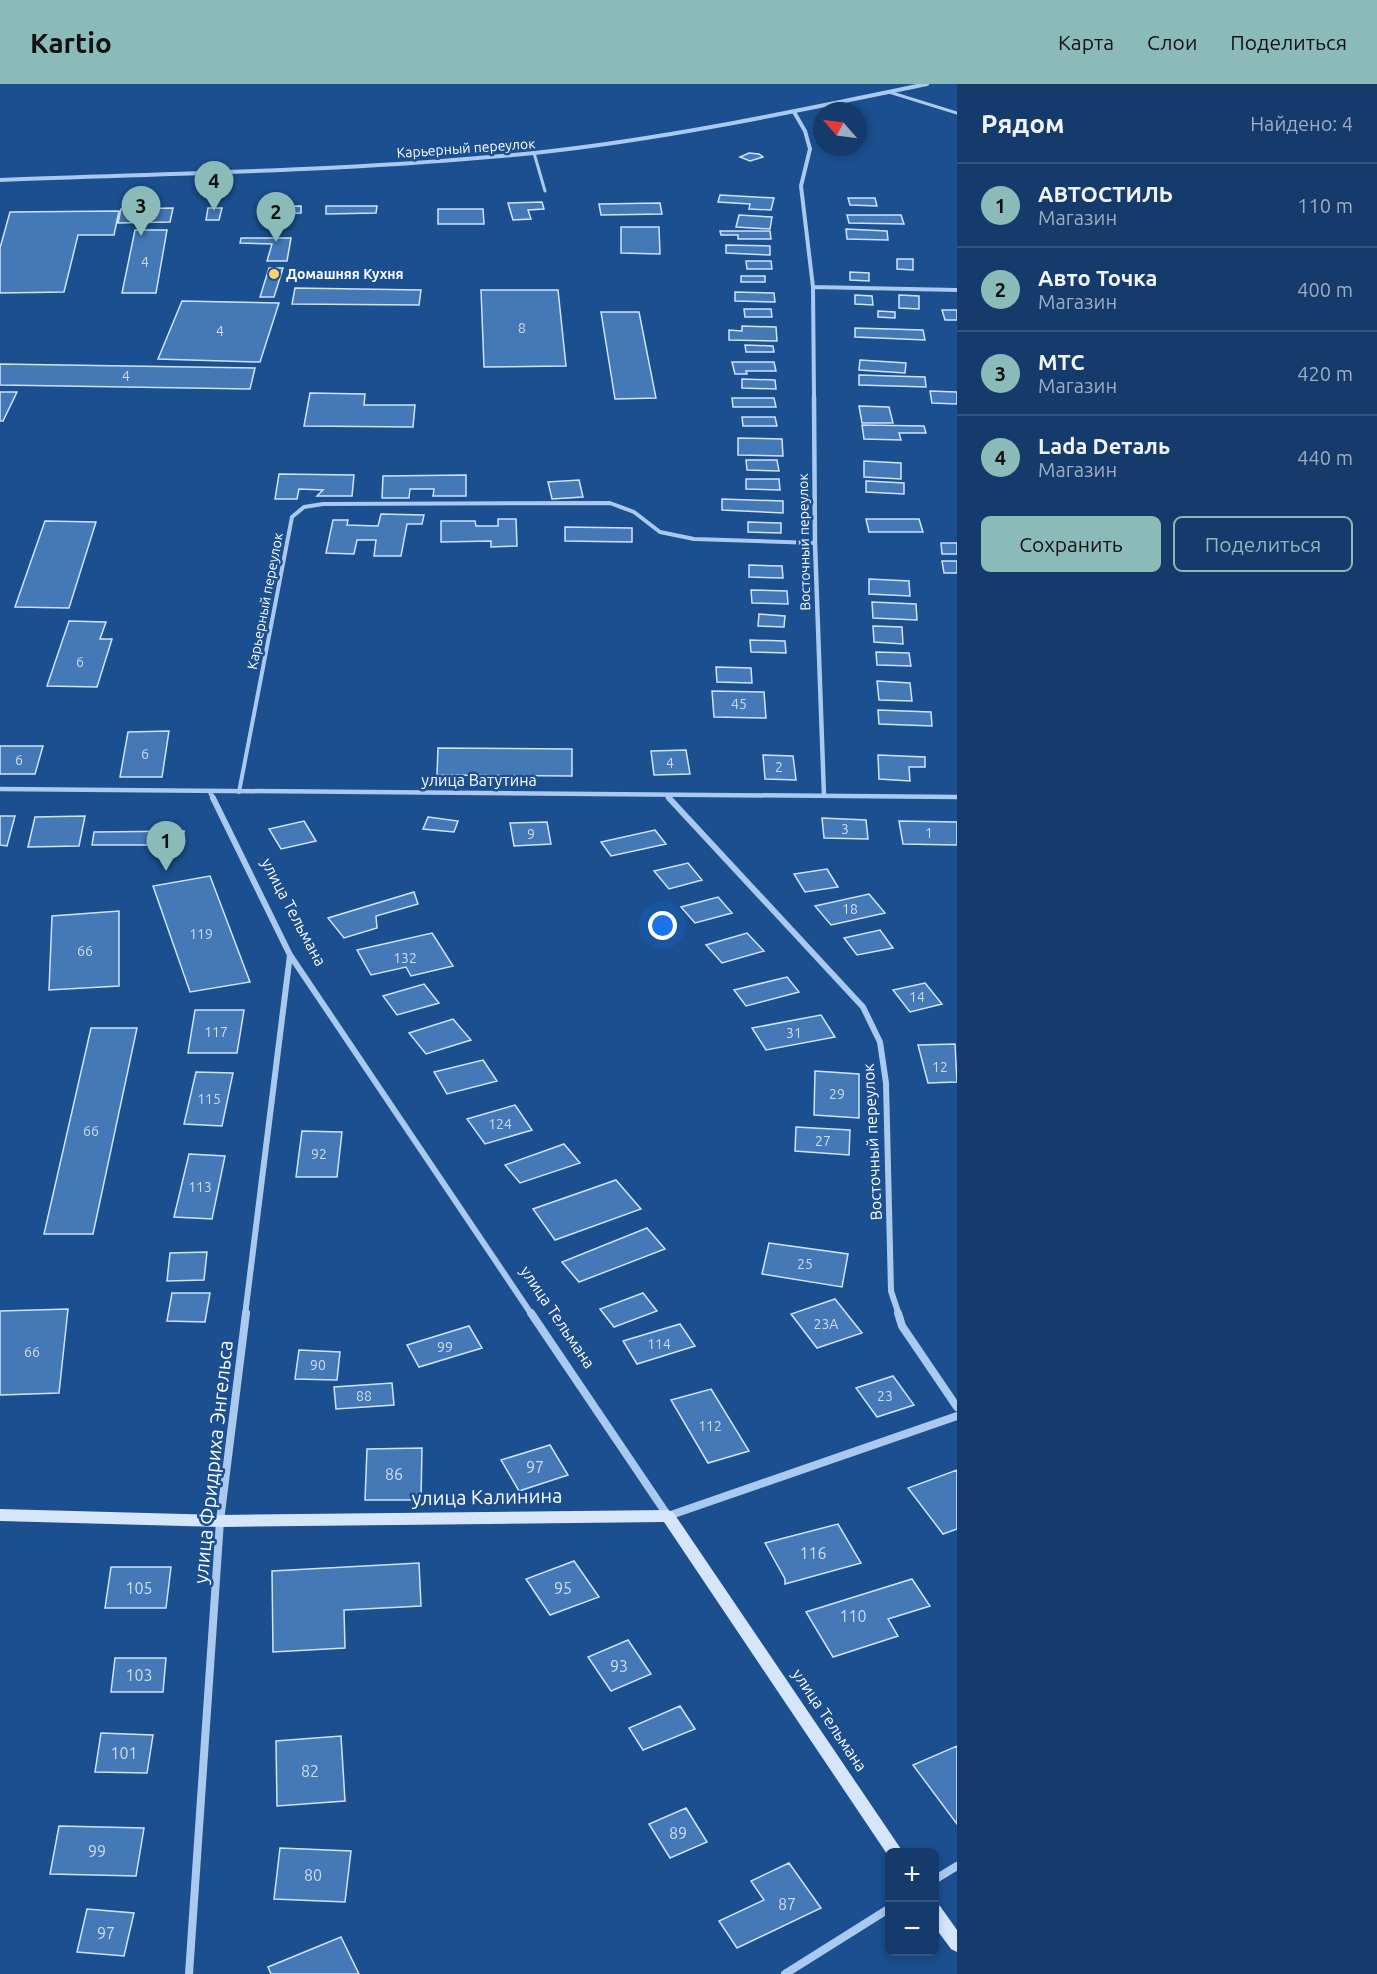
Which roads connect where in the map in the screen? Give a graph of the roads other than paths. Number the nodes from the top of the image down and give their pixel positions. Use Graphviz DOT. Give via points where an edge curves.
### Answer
graph roads {
  1 [pos="927,84"];
  2 [pos="889,92"];
  3 [pos="794,112"];
  4 [pos="957,113"];
  5 [pos="534,153"];
  6 [pos="0,180"];
  7 [pos="545,191"];
  8 [pos="813,287"];
  9 [pos="957,290"];
  10 [pos="815,543"];
  11 [pos="0,789"];
  12 [pos="210,792"];
  13 [pos="239,792"];
  14 [pos="666,795"];
  15 [pos="824,796"];
  16 [pos="957,797"];
  17 [pos="290,955"];
  18 [pos="957,1407"];
  19 [pos="957,1416"];
  20 [pos="0,1515"];
  21 [pos="668,1516"];
  22 [pos="220,1521"];
  23 [pos="892,1848"];
  24 [pos="957,1866"];
  25 [pos="939,1877"];
  26 [pos="885,1911"];
  27 [pos="939,1918"];
  28 [pos="957,1944"];
  29 [pos="189,1974"];
  30 [pos="785,1974"];
  1 -- 2 [label="street, Карьерный переулок"];
  2 -- 3 [label="street, Карьерный переулок"];
  2 -- 4 [label="lane"];
  3 -- 5 [label="street, Карьерный переулок" via="611,144"];
  3 -- 8 [label="street, Восточный переулок" via="810,149 801,186"];
  5 -- 6 [label="street, Карьерный переулок" via="418,163"];
  5 -- 7 [label="lane"];
  8 -- 9 [label="street"];
  8 -- 10 [label="street, Восточный переулок"];
  10 -- 13 [label="lane, Карьерный переулок" via="694,539 660,532 634,512 610,503 304,507 292,517"];
  10 -- 15 [label="street, Восточный переулок"];
  11 -- 12 [label="street, улица Ватутина"];
  12 -- 13 [label="street, улица Ватутина"];
  12 -- 17 [label="street, улица Тельмана"];
  13 -- 14 [label="street, улица Ватутина"];
  14 -- 15 [label="street, улица Ватутина"];
  14 -- 18 [label="street, Восточный переулок" via="863,1007 880,1042 886,1083 891,1291 902,1326"];
  15 -- 16 [label="street, улица Ватутина"];
  17 -- 21 [label="street, улица Тельмана"];
  17 -- 22 [label="street, улица Фридриха Энгельса"];
  19 -- 21 [label="street, улица Калинина"];
  20 -- 22 [label="street, улица Калинина"];
  21 -- 22 [label="street, улица Калинина"];
  21 -- 23 [label="street, улица Тельмана"];
  22 -- 29 [label="street, улица Фридриха Энгельса"];
  24 -- 25 [label="street"];
  26 -- 30 [label="street"];
  27 -- 28 [label="street"];
}
